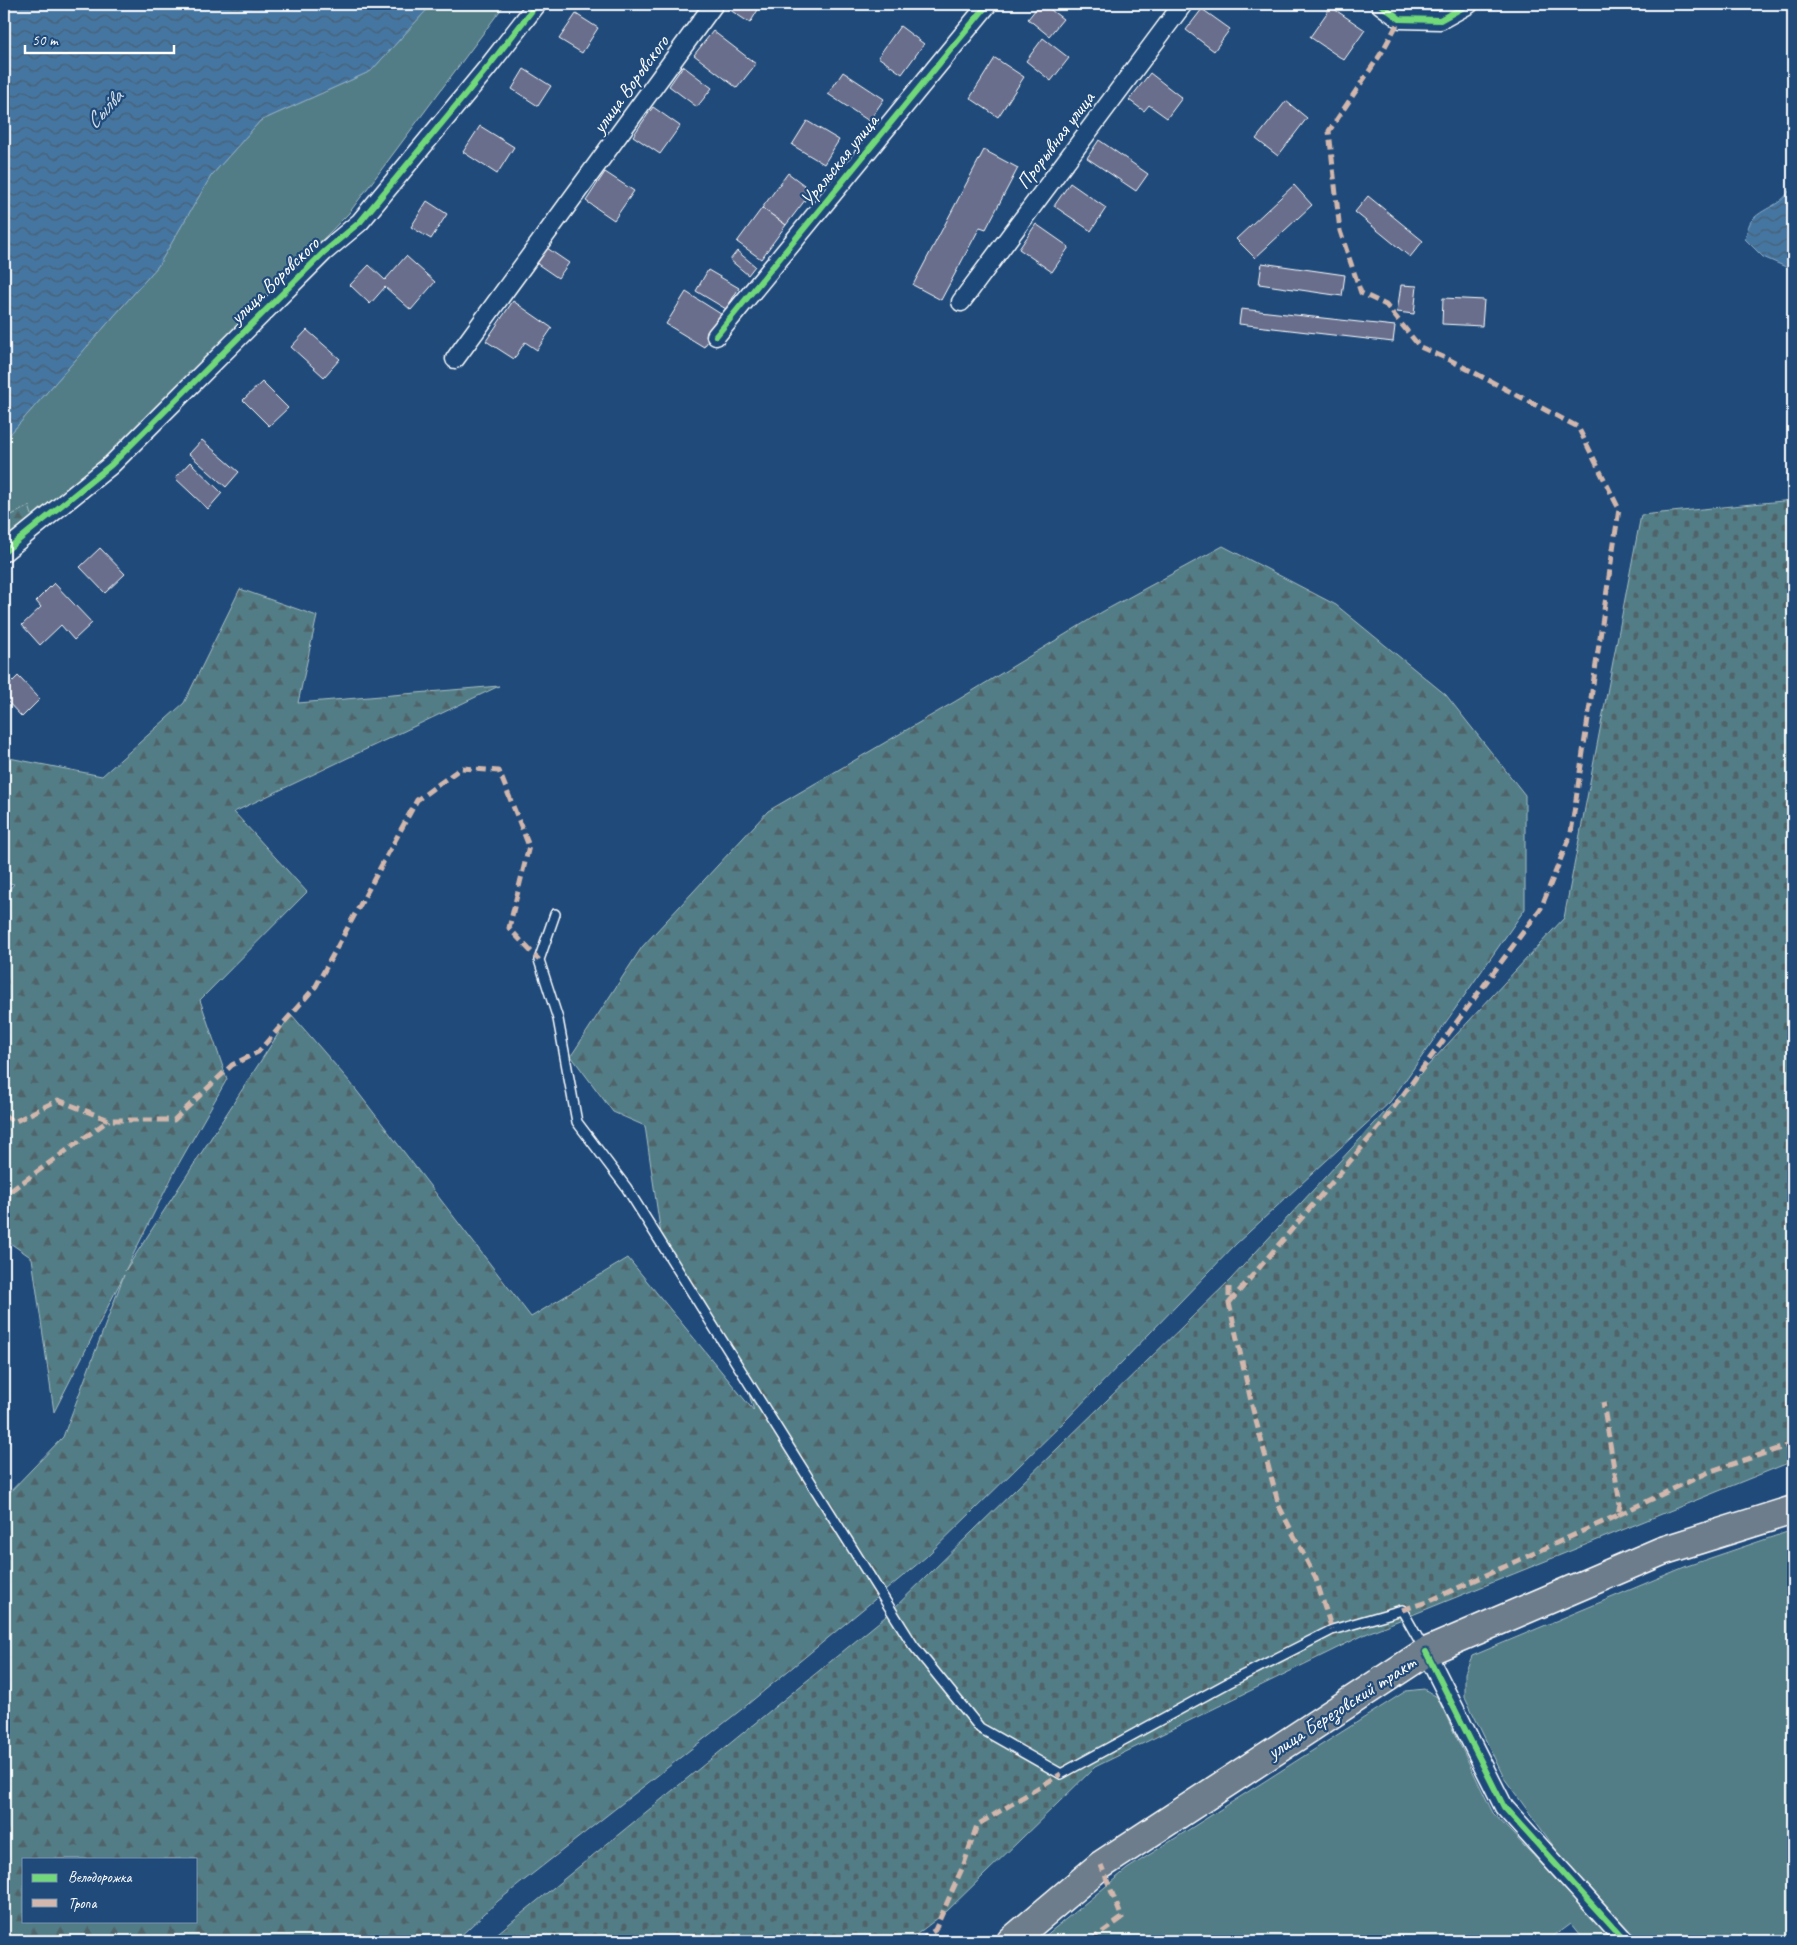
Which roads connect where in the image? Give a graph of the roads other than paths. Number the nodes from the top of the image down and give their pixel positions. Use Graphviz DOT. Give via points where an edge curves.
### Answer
graph roads {
  1 [pos="537,4"];
  2 [pos="714,4"];
  3 [pos="988,4"];
  4 [pos="1183,4"];
  5 [pos="1380,4"];
  6 [pos="1469,4"];
  7 [pos="961,302"];
  8 [pos="716,336"];
  9 [pos="455,358"];
  10 [pos="4,552"];
  11 [pos="555,914"];
  12 [pos="1793,1510"];
  13 [pos="1426,1652"];
  14 [pos="1011,1941"];
  15 [pos="1625,1941"];
  1 -- 10 [label="street, улица Воровского" via="360,222 324,252 111,464"];
  2 -- 9 [label="street, улица Воровского"];
  3 -- 8 [label="street, Уральская улица"];
  4 -- 7 [label="street, Прорывная улица"];
  5 -- 6 [label="street" via="1400,18 1440,20"];
  11 -- 13 [label="lane" via="539,960 558,1019 577,1122 626,1187 913,1646 980,1728 1060,1774 1332,1630 1402,1610"];
  12 -- 13 [label="main road, улица Березовский тракт" via="1662,1551"];
  13 -- 14 [label="main road, улица Березовский тракт" via="1101,1865"];
  13 -- 15 [label="street" via="1504,1807"];
}
